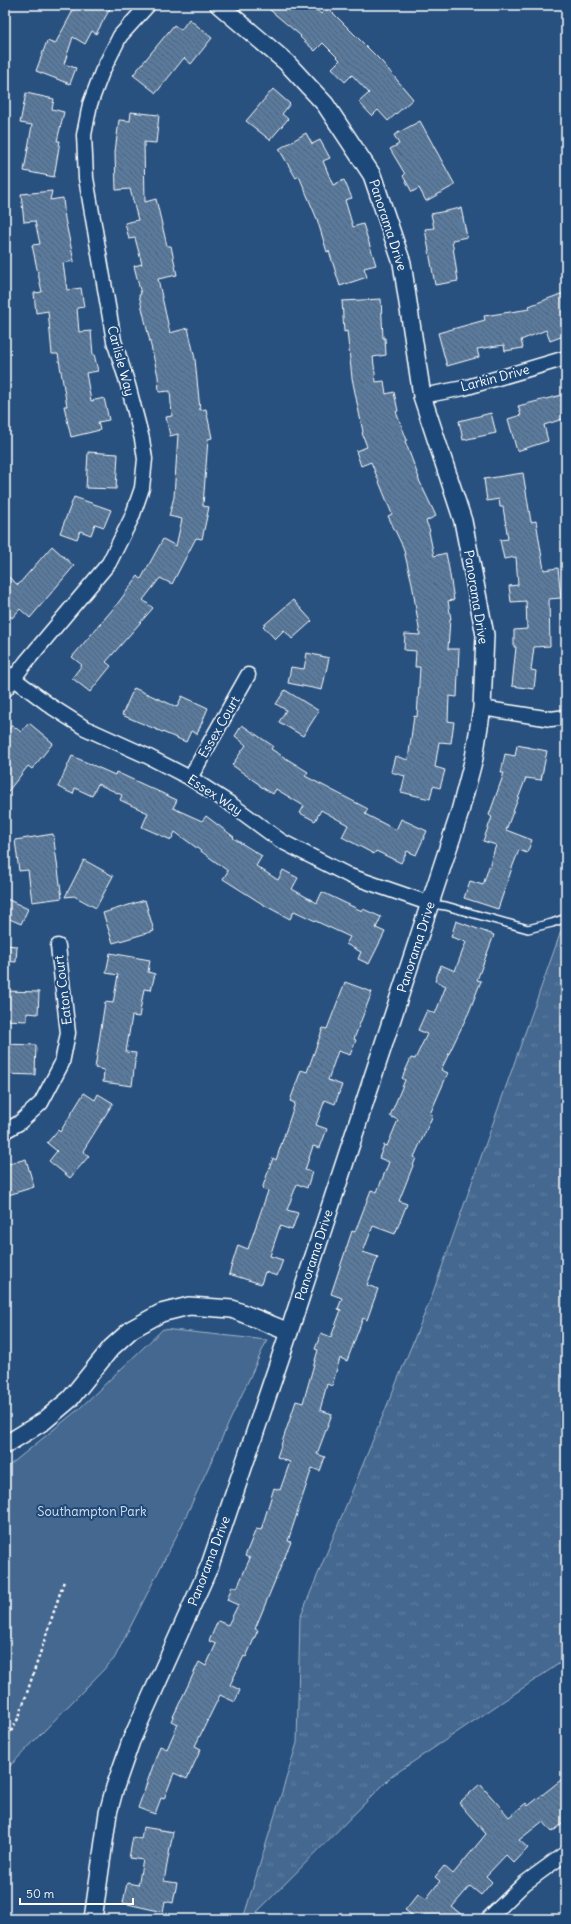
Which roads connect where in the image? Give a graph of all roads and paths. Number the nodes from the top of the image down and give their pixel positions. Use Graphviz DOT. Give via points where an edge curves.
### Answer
graph roads {
  1 [pos="148,5"];
  2 [pos="219,5"];
  3 [pos="566,358"];
  4 [pos="422,396"];
  5 [pos="248,675"];
  6 [pos="8,681"];
  7 [pos="482,708"];
  8 [pos="566,717"];
  9 [pos="190,778"];
  10 [pos="431,904"];
  11 [pos="566,918"];
  12 [pos="58,946"];
  13 [pos="5,1131"];
  14 [pos="289,1332"];
  15 [pos="5,1445"];
  16 [pos="64,1581"];
  17 [pos="5,1742"];
  18 [pos="566,1853"];
  19 [pos="93,1919"];
  20 [pos="488,1919"];
  1 -- 6 [label="street, Carlisle Way" via="120,36 102,72 90,104 84,135 86,178 114,341 142,439 145,458 142,488 132,517 110,563"];
  2 -- 4 [label="street, Panorama Drive" via="286,62 325,104 372,175 402,263"];
  3 -- 4 [label="street, Larkin Drive" via="464,388"];
  4 -- 7 [label="street, Panorama Drive" via="463,521 476,583 485,635"];
  5 -- 9 [label="street, Essex Court"];
  6 -- 9 [label="street, Essex Way" via="85,728"];
  7 -- 8 [label="street" via="551,719"];
  7 -- 10 [label="street, Panorama Drive" via="474,758"];
  9 -- 10 [label="street, Essex Way" via="281,841 350,876"];
  10 -- 11 [label="lane" via="528,928 552,924"];
  10 -- 14 [label="street, Panorama Drive"];
  12 -- 13 [label="street, Eaton Court" via="68,1033 62,1063 42,1103 20,1123"];
  14 -- 15 [label="street" via="232,1309 189,1306 161,1313 132,1329 111,1348 70,1399 44,1421"];
  14 -- 19 [label="street, Panorama Drive" via="210,1565 131,1741 115,1787 108,1813"];
  16 -- 17 [label="path" via="19,1717"];
  18 -- 20 [label="street" via="525,1883"];
}
